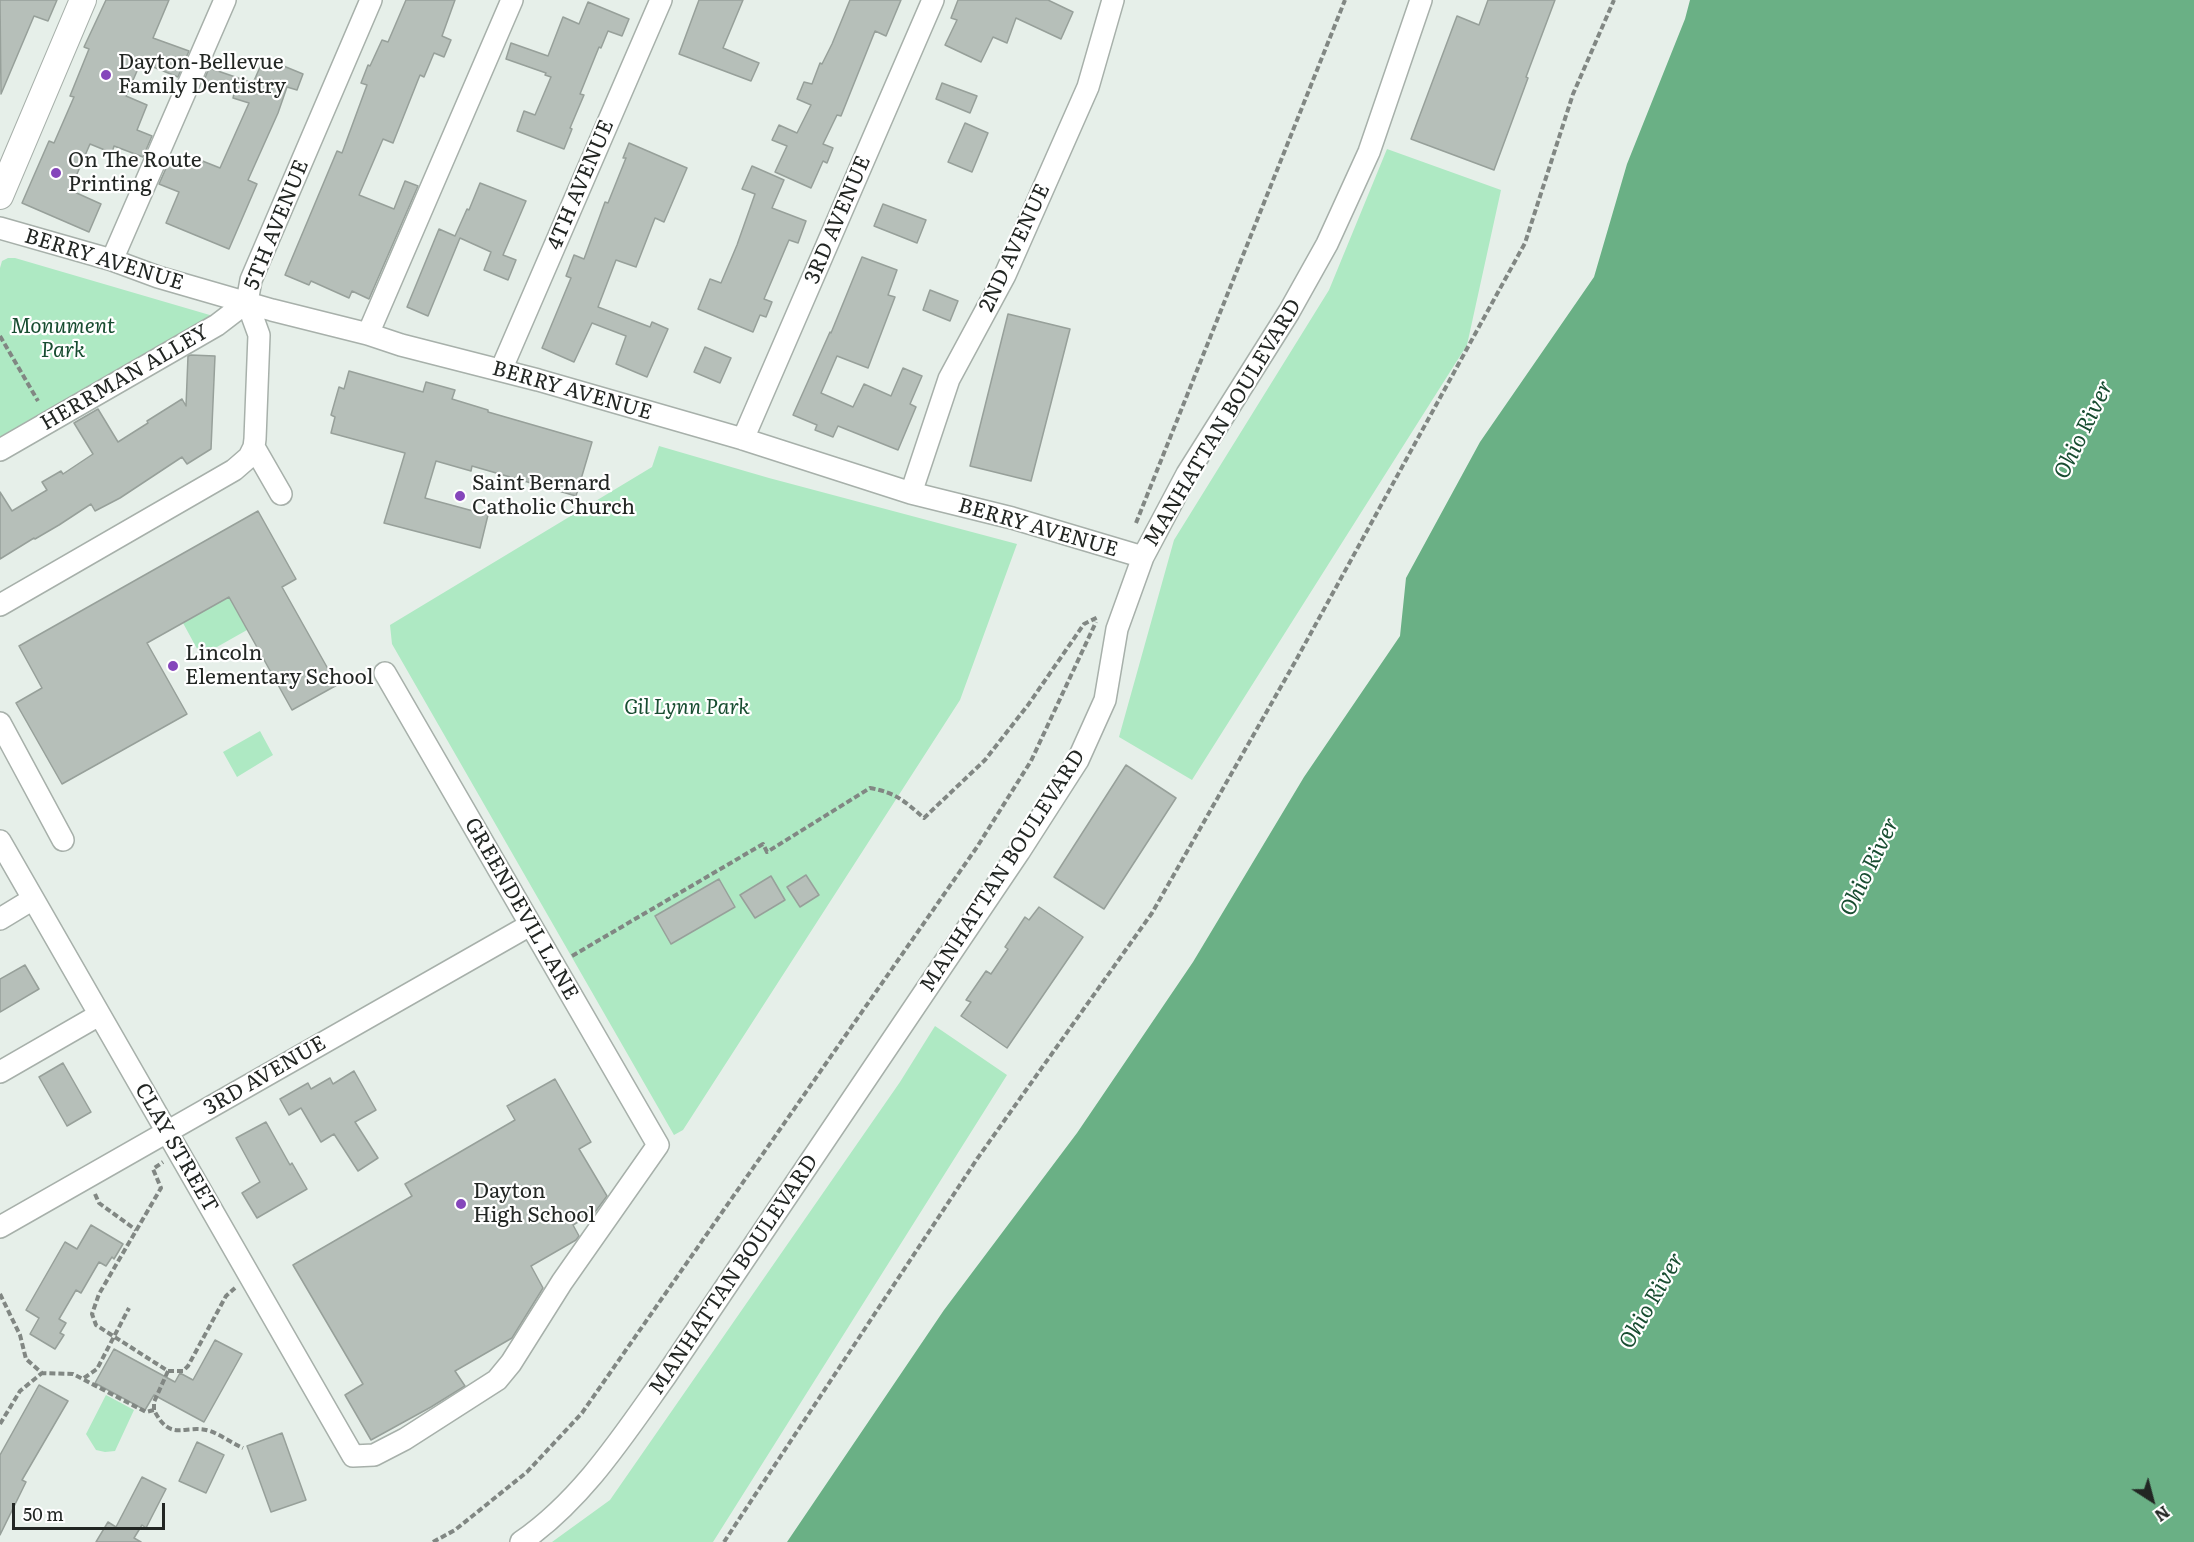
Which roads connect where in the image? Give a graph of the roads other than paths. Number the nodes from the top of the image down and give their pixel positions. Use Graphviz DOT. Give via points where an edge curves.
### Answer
graph roads {
  1 [pos="83,0"];
  2 [pos="225,0"];
  3 [pos="371,0"];
  4 [pos="512,0"];
  5 [pos="661,0"];
  6 [pos="933,0"];
  7 [pos="1113,0"];
  8 [pos="1421,0"];
  9 [pos="0,196"];
  10 [pos="0,228"];
  11 [pos="112,260"];
  12 [pos="247,302"];
  13 [pos="368,334"];
  14 [pos="501,370"];
  15 [pos="743,439"];
  16 [pos="254,447"];
  17 [pos="0,450"];
  18 [pos="911,493"];
  19 [pos="281,494"];
  20 [pos="1134,554"];
  21 [pos="0,605"];
  22 [pos="385,673"];
  23 [pos="0,723"];
  24 [pos="63,840"];
  25 [pos="0,841"];
  26 [pos="33,899"];
  27 [pos="0,919"];
  28 [pos="530,925"];
  29 [pos="99,1015"];
  30 [pos="0,1072"];
  31 [pos="167,1132"];
  32 [pos="0,1227"];
  33 [pos="353,1456"];
  34 [pos="522,1542"];
  1 -- 9 [label="main road"];
  2 -- 11 [label="street"];
  3 -- 12 [label="street, 5TH AVENUE" via="251,280"];
  4 -- 13 [label="street"];
  5 -- 14 [label="street, 4TH AVENUE"];
  6 -- 15 [label="street, 3RD AVENUE"];
  7 -- 18 [label="street, 2ND AVENUE" via="1088,87 1005,275 949,379"];
  8 -- 20 [label="street, MANHATTAN BOULEVARD" via="1369,152 1327,244"];
  10 -- 11 [label="street, BERRY AVENUE"];
  11 -- 12 [label="street, BERRY AVENUE"];
  12 -- 13 [label="street, BERRY AVENUE"];
  12 -- 16 [label="street, 5TH AVENUE" via="259,335"];
  12 -- 17 [label="street, HERRMAN ALLEY" via="217,325"];
  13 -- 14 [label="street, BERRY AVENUE"];
  14 -- 15 [label="street, BERRY AVENUE"];
  15 -- 18 [label="street, BERRY AVENUE"];
  16 -- 19 [label="street"];
  16 -- 21 [label="street" via="234,470"];
  18 -- 20 [label="street, BERRY AVENUE"];
  20 -- 34 [label="street, MANHATTAN BOULEVARD" via="1105,700 1078,760 618,1444 582,1488"];
  22 -- 28 [label="street, GREENDEVIL LANE"];
  23 -- 24 [label="street"];
  25 -- 26 [label="street, CLAY STREET"];
  26 -- 27 [label="street"];
  26 -- 29 [label="street, CLAY STREET"];
  28 -- 31 [label="street, 3RD AVENUE"];
  28 -- 33 [label="street, GREENDEVIL LANE" via="658,1145 497,1380 405,1439 374,1455"];
  29 -- 30 [label="street"];
  29 -- 31 [label="street, CLAY STREET"];
  31 -- 32 [label="street, 3RD AVENUE"];
  31 -- 33 [label="street, CLAY STREET"];
}
